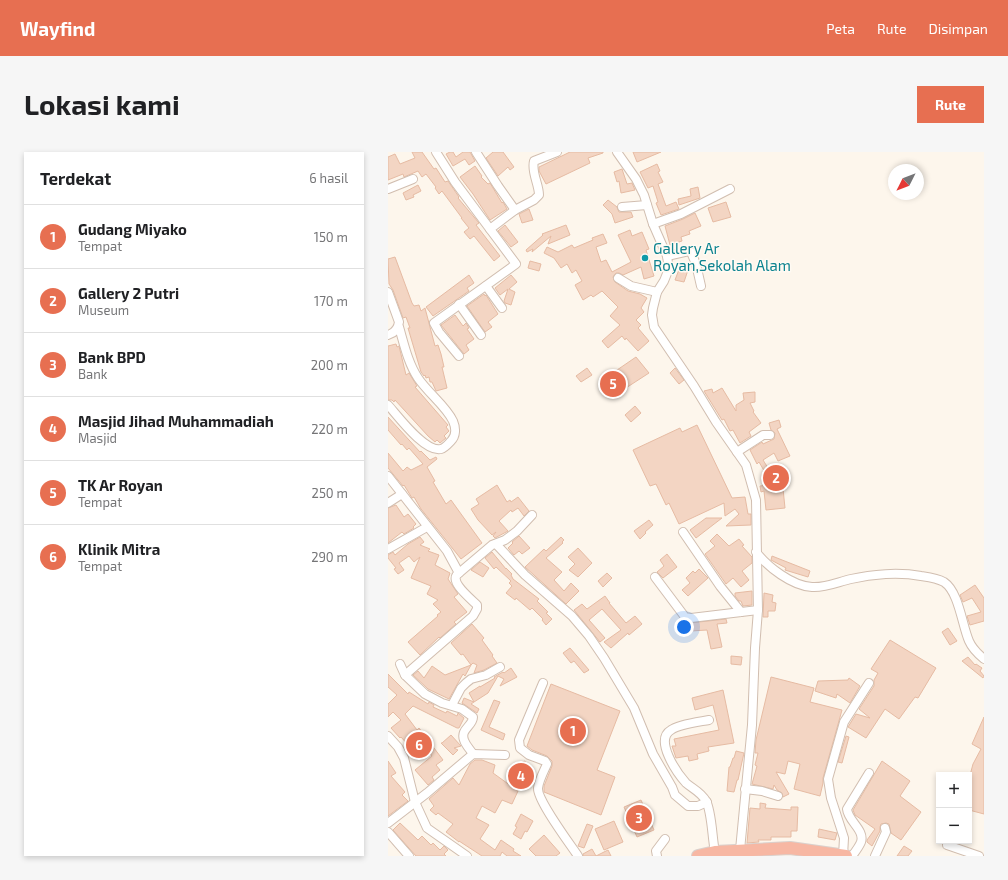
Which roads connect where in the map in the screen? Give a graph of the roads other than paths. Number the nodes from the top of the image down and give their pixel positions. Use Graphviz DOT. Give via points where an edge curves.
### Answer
graph roads {
  1 [pos="436,152"];
  2 [pos="476,152"];
  3 [pos="557,152"];
  4 [pos="617,152"];
  5 [pos="413,179"];
  6 [pos="388,189"];
  7 [pos="730,189"];
  8 [pos="647,206"];
  9 [pos="622,207"];
  10 [pos="515,210"];
  11 [pos="654,224"];
  12 [pos="490,229"];
  13 [pos="667,256"];
  14 [pos="618,278"];
  15 [pos="486,286"];
  16 [pos="701,286"];
  17 [pos="388,292"];
  18 [pos="657,292"];
  19 [pos="459,304"];
  20 [pos="502,308"];
  21 [pos="399,327"];
  22 [pos="388,335"];
  23 [pos="481,335"];
  24 [pos="459,356"];
  25 [pos="388,405"];
  26 [pos="770,435"];
  27 [pos="736,452"];
  28 [pos="388,476"];
  29 [pos="402,494"];
  30 [pos="388,503"];
  31 [pos="532,515"];
  32 [pos="427,527"];
  33 [pos="683,532"];
  34 [pos="496,544"];
  35 [pos="388,549"];
  36 [pos="756,552"];
  37 [pos="459,573"];
  38 [pos="655,577"];
  39 [pos="758,610"];
  40 [pos="741,612"];
  41 [pos="984,659"];
  42 [pos="400,664"];
  43 [pos="500,667"];
  44 [pos="405,675"];
  45 [pos="543,683"];
  46 [pos="869,683"];
  47 [pos="452,705"];
  48 [pos="709,720"];
  49 [pos="388,736"];
  50 [pos="473,754"];
  51 [pos="505,755"];
  52 [pos="869,773"];
  53 [pos="745,790"];
  54 [pos="778,796"];
  55 [pos="415,802"];
  56 [pos="707,805"];
  57 [pos="388,823"];
  58 [pos="886,828"];
  59 [pos="388,832"];
  60 [pos="665,839"];
  61 [pos="947,844"];
  62 [pos="740,850"];
  63 [pos="715,852"];
  64 [pos="409,856"];
  65 [pos="467,856"];
  66 [pos="578,856"];
  67 [pos="657,856"];
  68 [pos="698,856"];
  69 [pos="843,856"];
  70 [pos="846,856"];
  71 [pos="852,856"];
  72 [pos="875,856"];
  73 [pos="979,856"];
  1 -- 12 [label="street"];
  2 -- 10 [label="street"];
  3 -- 10 [label="street" via="534,161 538,196"];
  4 -- 8 [label="street" via="636,179"];
  5 -- 6 [label="street"];
  7 -- 11 [label="street" via="681,214"];
  8 -- 9 [label="street"];
  8 -- 11 [label="street"];
  10 -- 12 [label="street"];
  11 -- 13 [label="street"];
  12 -- 15 [label="street" via="516,264"];
  13 -- 16 [label="street" via="691,252"];
  13 -- 18 [label="street" via="668,271"];
  14 -- 18 [label="street" via="631,286"];
  15 -- 19 [label="street"];
  15 -- 20 [label="street"];
  17 -- 21 [label="street" via="398,316"];
  18 -- 27 [label="street" via="652,308 654,327"];
  19 -- 23 [label="street"];
  19 -- 24 [label="street" via="434,323"];
  21 -- 22 [label="street"];
  21 -- 25 [label="street" via="413,370 454,422 456,430 453,439 441,449 425,444"];
  26 -- 27 [label="street" via="763,435"];
  27 -- 36 [label="street" via="746,465 754,488"];
  28 -- 29 [label="street"];
  29 -- 30 [label="street"];
  29 -- 32 [label="street"];
  31 -- 34 [label="street" via="518,530"];
  32 -- 35 [label="street"];
  32 -- 37 [label="street" via="447,551"];
  33 -- 40 [label="street"];
  34 -- 37 [label="street"];
  34 -- 56 [label="street" via="525,575 572,616 593,642 634,708 653,754 675,795 688,806"];
  36 -- 39 [label="street"];
  36 -- 41 [label="street" via="773,569 794,583 807,587 878,575 904,574 945,583 957,601 969,642"];
  37 -- 44 [label="street" via="455,577 456,582 477,605 476,614"];
  38 -- 40 [label="street" via="685,617 697,618"];
  39 -- 40 [label="street"];
  39 -- 53 [label="street" via="752,725"];
  42 -- 44 [label="street"];
  43 -- 47 [label="street" via="466,682"];
  44 -- 47 [label="street" via="425,694"];
  45 -- 66 [label="street" via="519,745 529,755 547,764 538,788 539,793"];
  46 -- 69 [label="street" via="844,722 828,779 831,798 844,838"];
  47 -- 50 [label="street" via="473,718 463,734 464,742"];
  48 -- 56 [label="street" via="677,727 665,736 665,746 676,770 687,783 701,793"];
  49 -- 55 [label="street" via="404,758"];
  50 -- 51 [label="street"];
  50 -- 55 [label="street"];
  52 -- 71 [label="street" via="847,809 850,820 860,831 861,836 861,841"];
  53 -- 54 [label="street" via="762,791"];
  53 -- 62 [label="street"];
  55 -- 57 [label="street"];
  55 -- 65 [label="street" via="427,828"];
  56 -- 63 [label="street"];
  58 -- 72 [label="street"];
  59 -- 64 [label="street"];
  60 -- 67 [label="street" via="656,851"];
  61 -- 73 [label="street"];
  62 -- 63 [label="highway"];
  62 -- 69 [label="highway" via="790,848"];
  63 -- 68 [label="highway"];
  69 -- 70 [label="highway"];
}
